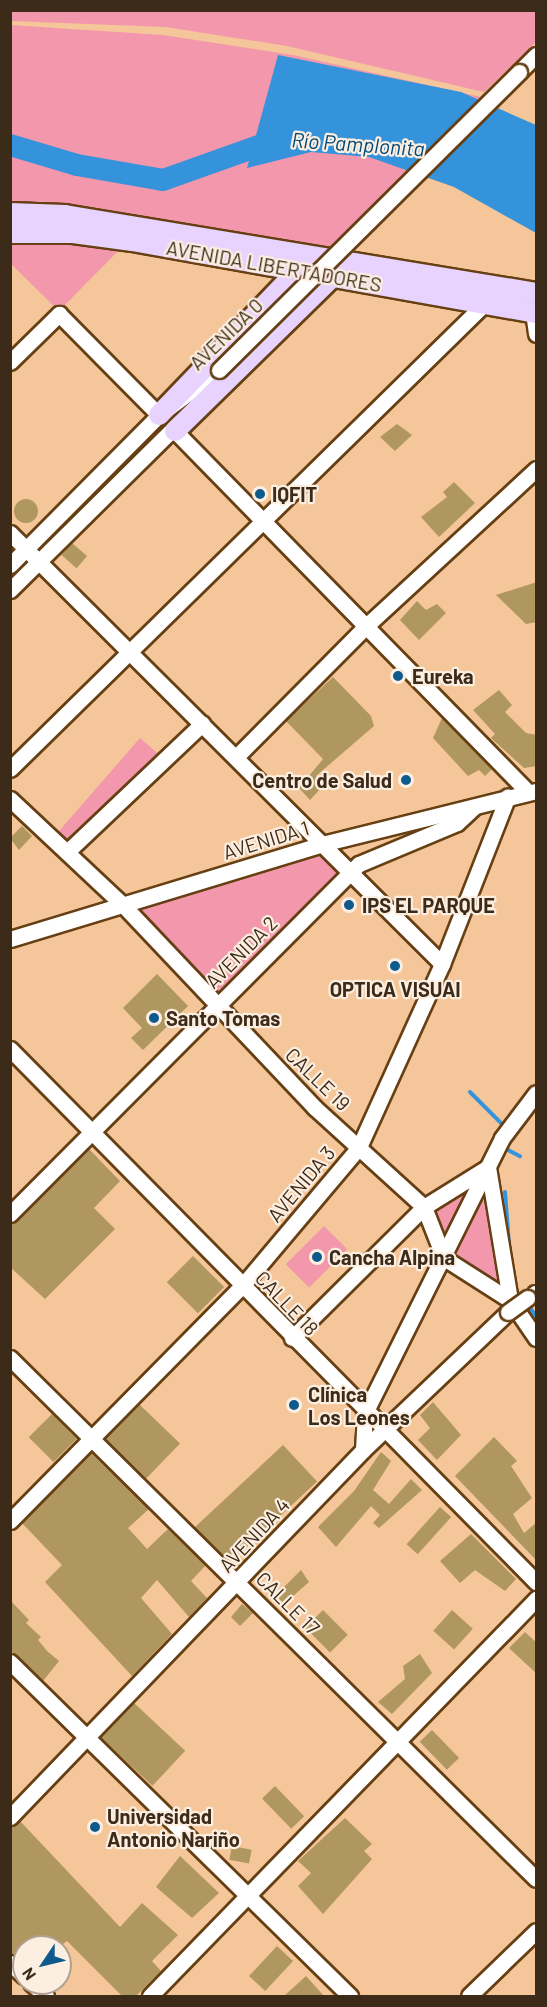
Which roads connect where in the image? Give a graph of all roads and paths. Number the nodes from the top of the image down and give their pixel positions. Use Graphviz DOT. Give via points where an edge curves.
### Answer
graph roads {
  1 [pos="537,55"];
  2 [pos="10,213"];
  3 [pos="10,233"];
  4 [pos="297,271"];
  5 [pos="332,277"];
  6 [pos="485,303"];
  7 [pos="535,306"];
  8 [pos="537,334"];
  9 [pos="10,362"];
  10 [pos="199,389"];
  11 [pos="159,415"];
  12 [pos="175,431"];
  13 [pos="537,469"];
  14 [pos="263,521"];
  15 [pos="10,533"];
  16 [pos="27,549"];
  17 [pos="39,561"];
  18 [pos="10,565"];
  19 [pos="10,590"];
  20 [pos="365,627"];
  21 [pos="130,652"];
  22 [pos="202,724"];
  23 [pos="236,757"];
  24 [pos="10,769"];
  25 [pos="532,791"];
  26 [pos="508,796"];
  27 [pos="10,799"];
  28 [pos="474,807"];
  29 [pos="322,844"];
  30 [pos="68,851"];
  31 [pos="350,872"];
  32 [pos="124,906"];
  33 [pos="10,939"];
  34 [pos="442,964"];
  35 [pos="215,1007"];
  36 [pos="10,1049"];
  37 [pos="537,1093"];
  38 [pos="91,1132"];
  39 [pos="360,1147"];
  40 [pos="488,1167"];
  41 [pos="424,1207"];
  42 [pos="10,1214"];
  43 [pos="444,1258"];
  44 [pos="242,1286"];
  45 [pos="534,1294"];
  46 [pos="509,1306"];
  47 [pos="292,1338"];
  48 [pos="537,1338"];
  49 [pos="10,1358"];
  50 [pos="365,1413"];
  51 [pos="383,1430"];
  52 [pos="93,1440"];
  53 [pos="363,1450"];
  54 [pos="10,1521"];
  55 [pos="537,1582"];
  56 [pos="238,1583"];
  57 [pos="537,1599"];
  58 [pos="10,1662"];
  59 [pos="87,1738"];
  60 [pos="398,1742"];
  61 [pos="10,1817"];
  62 [pos="537,1879"];
  63 [pos="247,1898"];
  64 [pos="537,1931"];
  65 [pos="150,1996"];
  66 [pos="350,1996"];
  67 [pos="469,1996"];
  1 -- 10 [label="street, AVENIDA 0, bridge"];
  2 -- 7 [label="main road, AVENIDA LIBERTADORES" via="65,214"];
  3 -- 4 [label="main road, AVENIDA LIBERTADORES" via="73,233"];
  4 -- 5 [label="main road, AVENIDA LIBERTADORES"];
  4 -- 11 [label="main road"];
  5 -- 6 [label="main road, AVENIDA LIBERTADORES"];
  5 -- 12 [label="main road"];
  6 -- 7 [label="main road, AVENIDA LIBERTADORES"];
  6 -- 14 [label="street"];
  7 -- 8 [label="street"];
  9 -- 11 [label="street" via="59,314"];
  10 -- 11 [label="street, AVENIDA 0"];
  10 -- 12 [label="street, AVENIDA 0"];
  11 -- 16 [label="street, AVENIDA 0"];
  12 -- 14 [label="street"];
  12 -- 17 [label="street, AVENIDA 0"];
  13 -- 20 [label="street"];
  14 -- 20 [label="street"];
  14 -- 21 [label="street"];
  15 -- 16 [label="street"];
  16 -- 17 [label="street"];
  16 -- 18 [label="street, AVENIDA 0"];
  17 -- 19 [label="street, AVENIDA 0"];
  17 -- 21 [label="street"];
  20 -- 23 [label="street"];
  20 -- 25 [label="street"];
  21 -- 22 [label="street"];
  21 -- 24 [label="street"];
  22 -- 23 [label="street"];
  22 -- 30 [label="street"];
  23 -- 29 [label="street"];
  25 -- 26 [label="street, AVENIDA 1"];
  26 -- 28 [label="street, AVENIDA 1"];
  26 -- 34 [label="street, AVENIDA 3"];
  27 -- 30 [label="street, CALLE 19"];
  28 -- 29 [label="street, AVENIDA 1"];
  28 -- 31 [label="street, AVENIDA 2" via="457,823 359,864"];
  29 -- 31 [label="street"];
  29 -- 32 [label="street, AVENIDA 1"];
  30 -- 32 [label="street, CALLE 19"];
  31 -- 34 [label="street"];
  31 -- 35 [label="street, AVENIDA 2"];
  32 -- 33 [label="street, AVENIDA 1"];
  32 -- 35 [label="street, CALLE 19"];
  34 -- 39 [label="street, AVENIDA 3"];
  35 -- 38 [label="street, AVENIDA 2"];
  35 -- 39 [label="street, CALLE 19"];
  36 -- 38 [label="street, CALLE 18"];
  37 -- 40 [label="street" via="517,1115"];
  38 -- 42 [label="street, AVENIDA 2"];
  38 -- 44 [label="street, CALLE 18"];
  39 -- 41 [label="street, CALLE 19"];
  39 -- 44 [label="street, AVENIDA 3"];
  40 -- 41 [label="street"];
  40 -- 43 [label="street"];
  40 -- 46 [label="street"];
  41 -- 43 [label="street, CALLE 19"];
  41 -- 47 [label="street"];
  43 -- 46 [label="street"];
  43 -- 50 [label="street"];
  44 -- 47 [label="street, CALLE 18"];
  44 -- 52 [label="street, AVENIDA 3"];
  45 -- 46 [label="street, AVENIDA 4, bridge"];
  46 -- 48 [label="street"];
  46 -- 51 [label="street, AVENIDA 4"];
  47 -- 50 [label="street, CALLE 18"];
  49 -- 52 [label="street, CALLE 17"];
  50 -- 51 [label="street, CALLE 18"];
  50 -- 53 [label="street"];
  51 -- 53 [label="street, AVENIDA 4"];
  51 -- 55 [label="street, CALLE 18"];
  52 -- 54 [label="street, AVENIDA 3"];
  52 -- 56 [label="street, CALLE 17"];
  53 -- 56 [label="street, AVENIDA 4"];
  56 -- 59 [label="street, AVENIDA 4"];
  56 -- 60 [label="street, CALLE 17"];
  57 -- 60 [label="street"];
  58 -- 59 [label="street"];
  59 -- 61 [label="street, AVENIDA 4"];
  59 -- 63 [label="street"];
  60 -- 62 [label="street, CALLE 17"];
  60 -- 63 [label="street"];
  63 -- 65 [label="street"];
  63 -- 66 [label="street"];
  64 -- 67 [label="street"];
}
